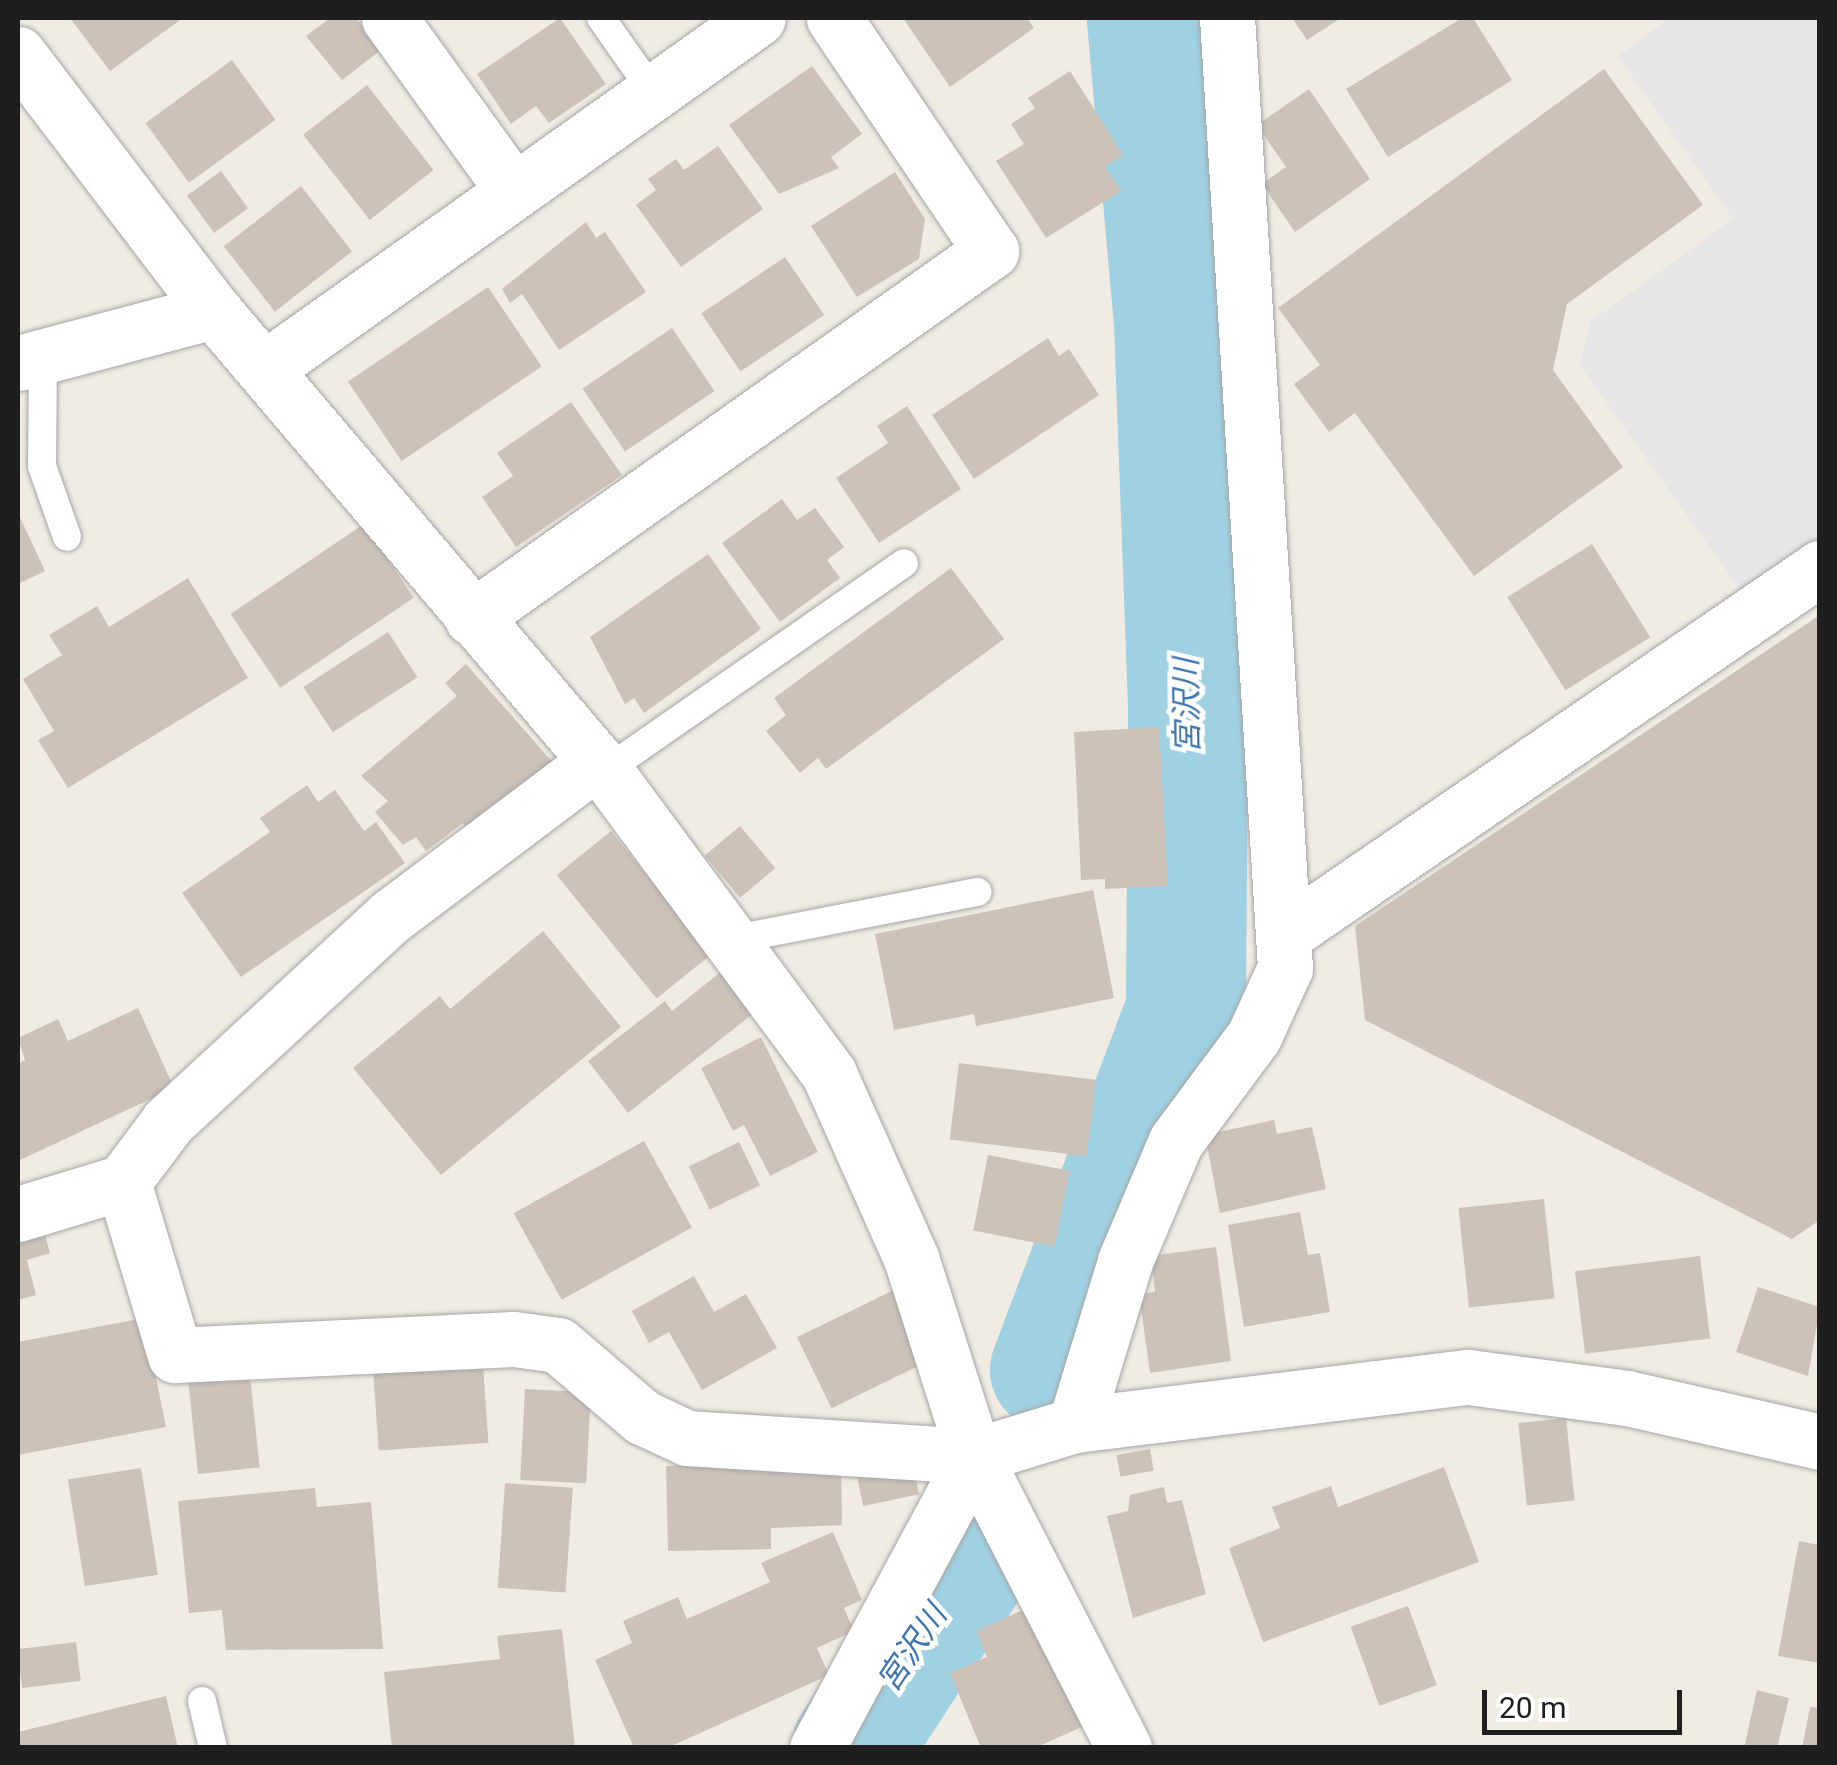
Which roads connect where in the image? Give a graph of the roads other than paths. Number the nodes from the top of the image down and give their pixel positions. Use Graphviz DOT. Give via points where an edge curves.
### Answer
graph roads {
  1 [pos="389,18"];
  2 [pos="601,18"];
  3 [pos="758,18"];
  4 [pos="834,18"];
  5 [pos="1227,18"];
  6 [pos="18,54"];
  7 [pos="653,92"];
  8 [pos="514,191"];
  9 [pos="214,310"];
  10 [pos="30,361"];
  11 [pos="267,367"];
  12 [pos="67,537"];
  13 [pos="904,563"];
  14 [pos="1820,568"];
  15 [pos="472,618"];
  16 [pos="601,766"];
  17 [pos="978,892"];
  18 [pos="1288,932"];
  19 [pos="736,938"];
  20 [pos="123,1182"];
  21 [pos="18,1214"];
  22 [pos="1075,1426"];
  23 [pos="1820,1442"];
  24 [pos="974,1456"];
  25 [pos="202,1701"];
  26 [pos="213,1748"];
  27 [pos="818,1748"];
  28 [pos="1124,1748"];
  1 -- 8 [label="street"];
  2 -- 7 [label="lane"];
  3 -- 7 [label="street"];
  4 -- 15 [label="street" via="992,251"];
  5 -- 18 [label="street"];
  6 -- 9 [label="street"];
  7 -- 8 [label="street"];
  8 -- 11 [label="street"];
  9 -- 10 [label="street"];
  9 -- 11 [label="street"];
  10 -- 12 [label="lane" via="42,466"];
  11 -- 15 [label="street"];
  13 -- 16 [label="lane"];
  14 -- 18 [label="street"];
  15 -- 16 [label="street"];
  16 -- 19 [label="street"];
  16 -- 20 [label="street" via="391,916 168,1122"];
  17 -- 19 [label="lane"];
  18 -- 22 [label="street" via="1285,968 1254,1036 1168,1158 1125,1261"];
  19 -- 24 [label="street" via="829,1074 911,1258"];
  20 -- 21 [label="street"];
  20 -- 24 [label="street" via="175,1354 514,1340 558,1345 642,1417 687,1438"];
  22 -- 23 [label="street" via="1468,1377 1627,1398"];
  22 -- 24 [label="street"];
  24 -- 27 [label="street"];
  24 -- 28 [label="street"];
  25 -- 26 [label="lane"];
}
